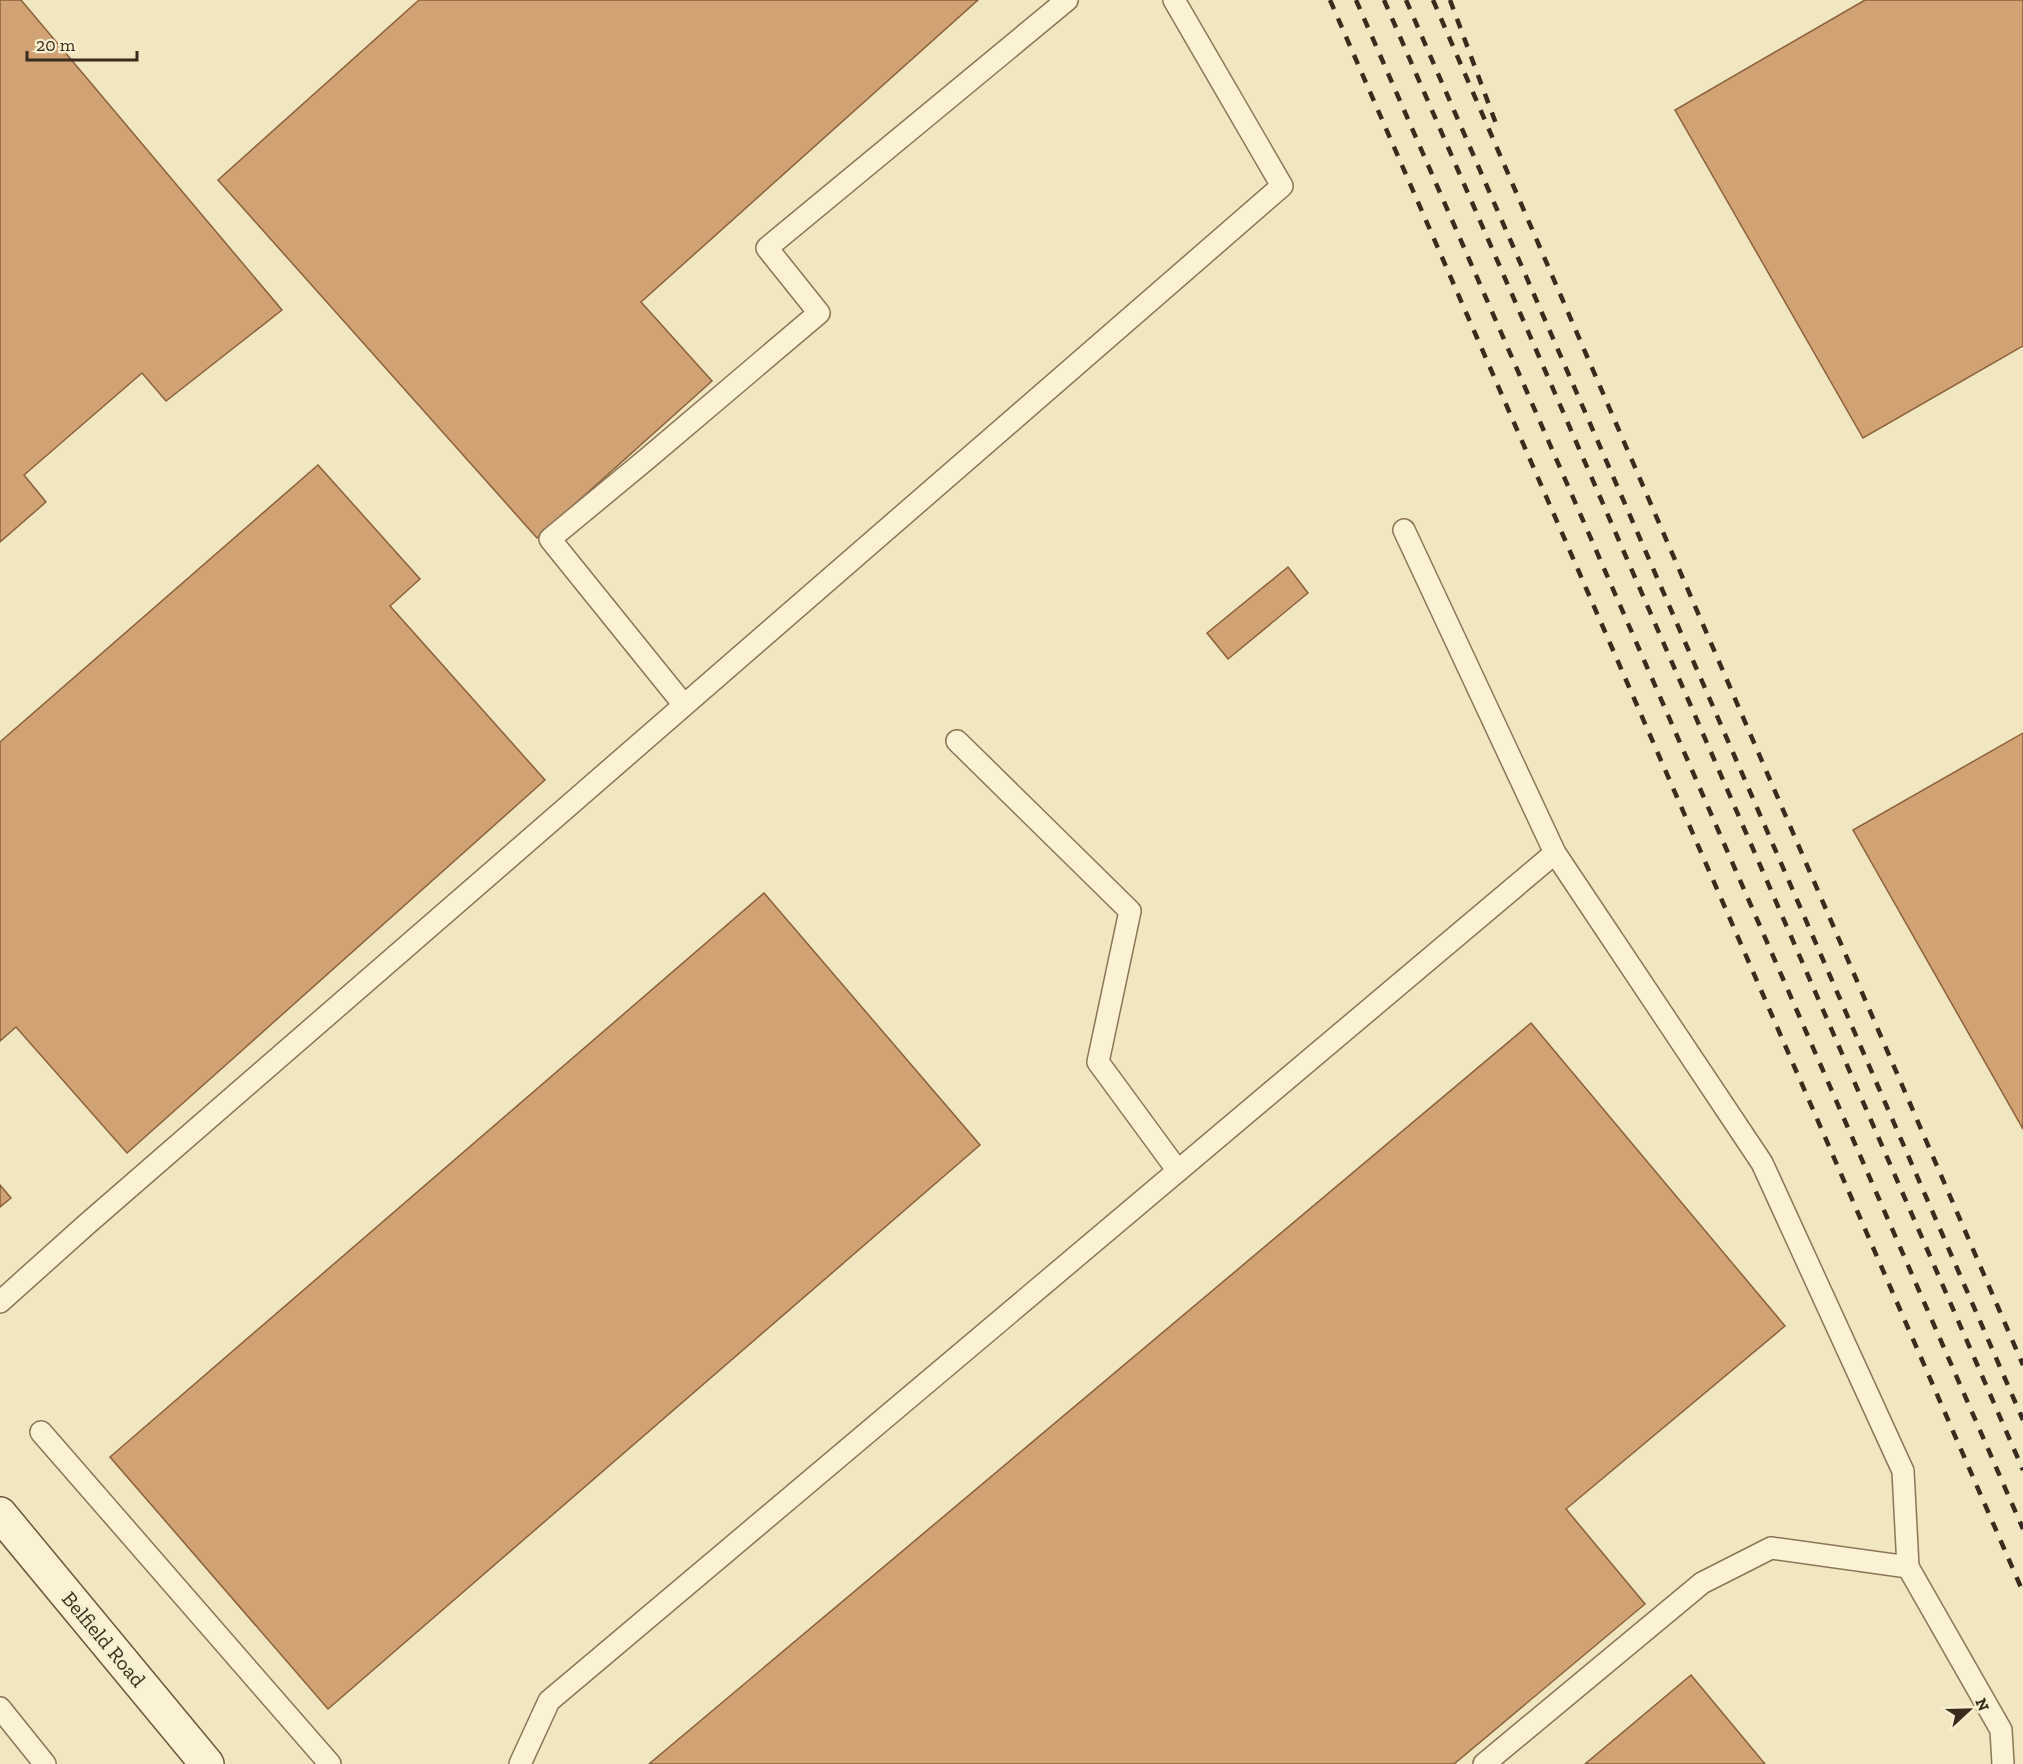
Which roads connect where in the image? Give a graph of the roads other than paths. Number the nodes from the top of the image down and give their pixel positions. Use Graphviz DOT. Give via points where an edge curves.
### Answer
graph roads {
  1 [pos="1067,0"];
  2 [pos="1174,0"];
  3 [pos="1404,530"];
  4 [pos="684,705"];
  5 [pos="957,741"];
  6 [pos="1555,854"];
  7 [pos="1178,1171"];
  8 [pos="0,1302"];
  9 [pos="41,1432"];
  10 [pos="0,1514"];
  11 [pos="1908,1566"];
  12 [pos="0,1708"];
  13 [pos="202,1762"];
  14 [pos="45,1764"];
  15 [pos="330,1764"];
  16 [pos="520,1764"];
  17 [pos="1484,1764"];
  18 [pos="2004,1764"];
  1 -- 4 [label="lane" via="767,248 819,313 550,538"];
  2 -- 4 [label="lane" via="1281,186"];
  3 -- 6 [label="lane"];
  4 -- 8 [label="lane"];
  5 -- 7 [label="lane" via="1130,911 1098,1062"];
  6 -- 7 [label="lane"];
  6 -- 11 [label="lane" via="1762,1163 1903,1471"];
  7 -- 16 [label="lane" via="549,1701"];
  9 -- 15 [label="lane"];
  10 -- 13 [label="main road, Belfield Road"];
  11 -- 17 [label="lane" via="1771,1548 1702,1583"];
  11 -- 18 [label="lane" via="2001,1730"];
  12 -- 14 [label="lane"];
}
